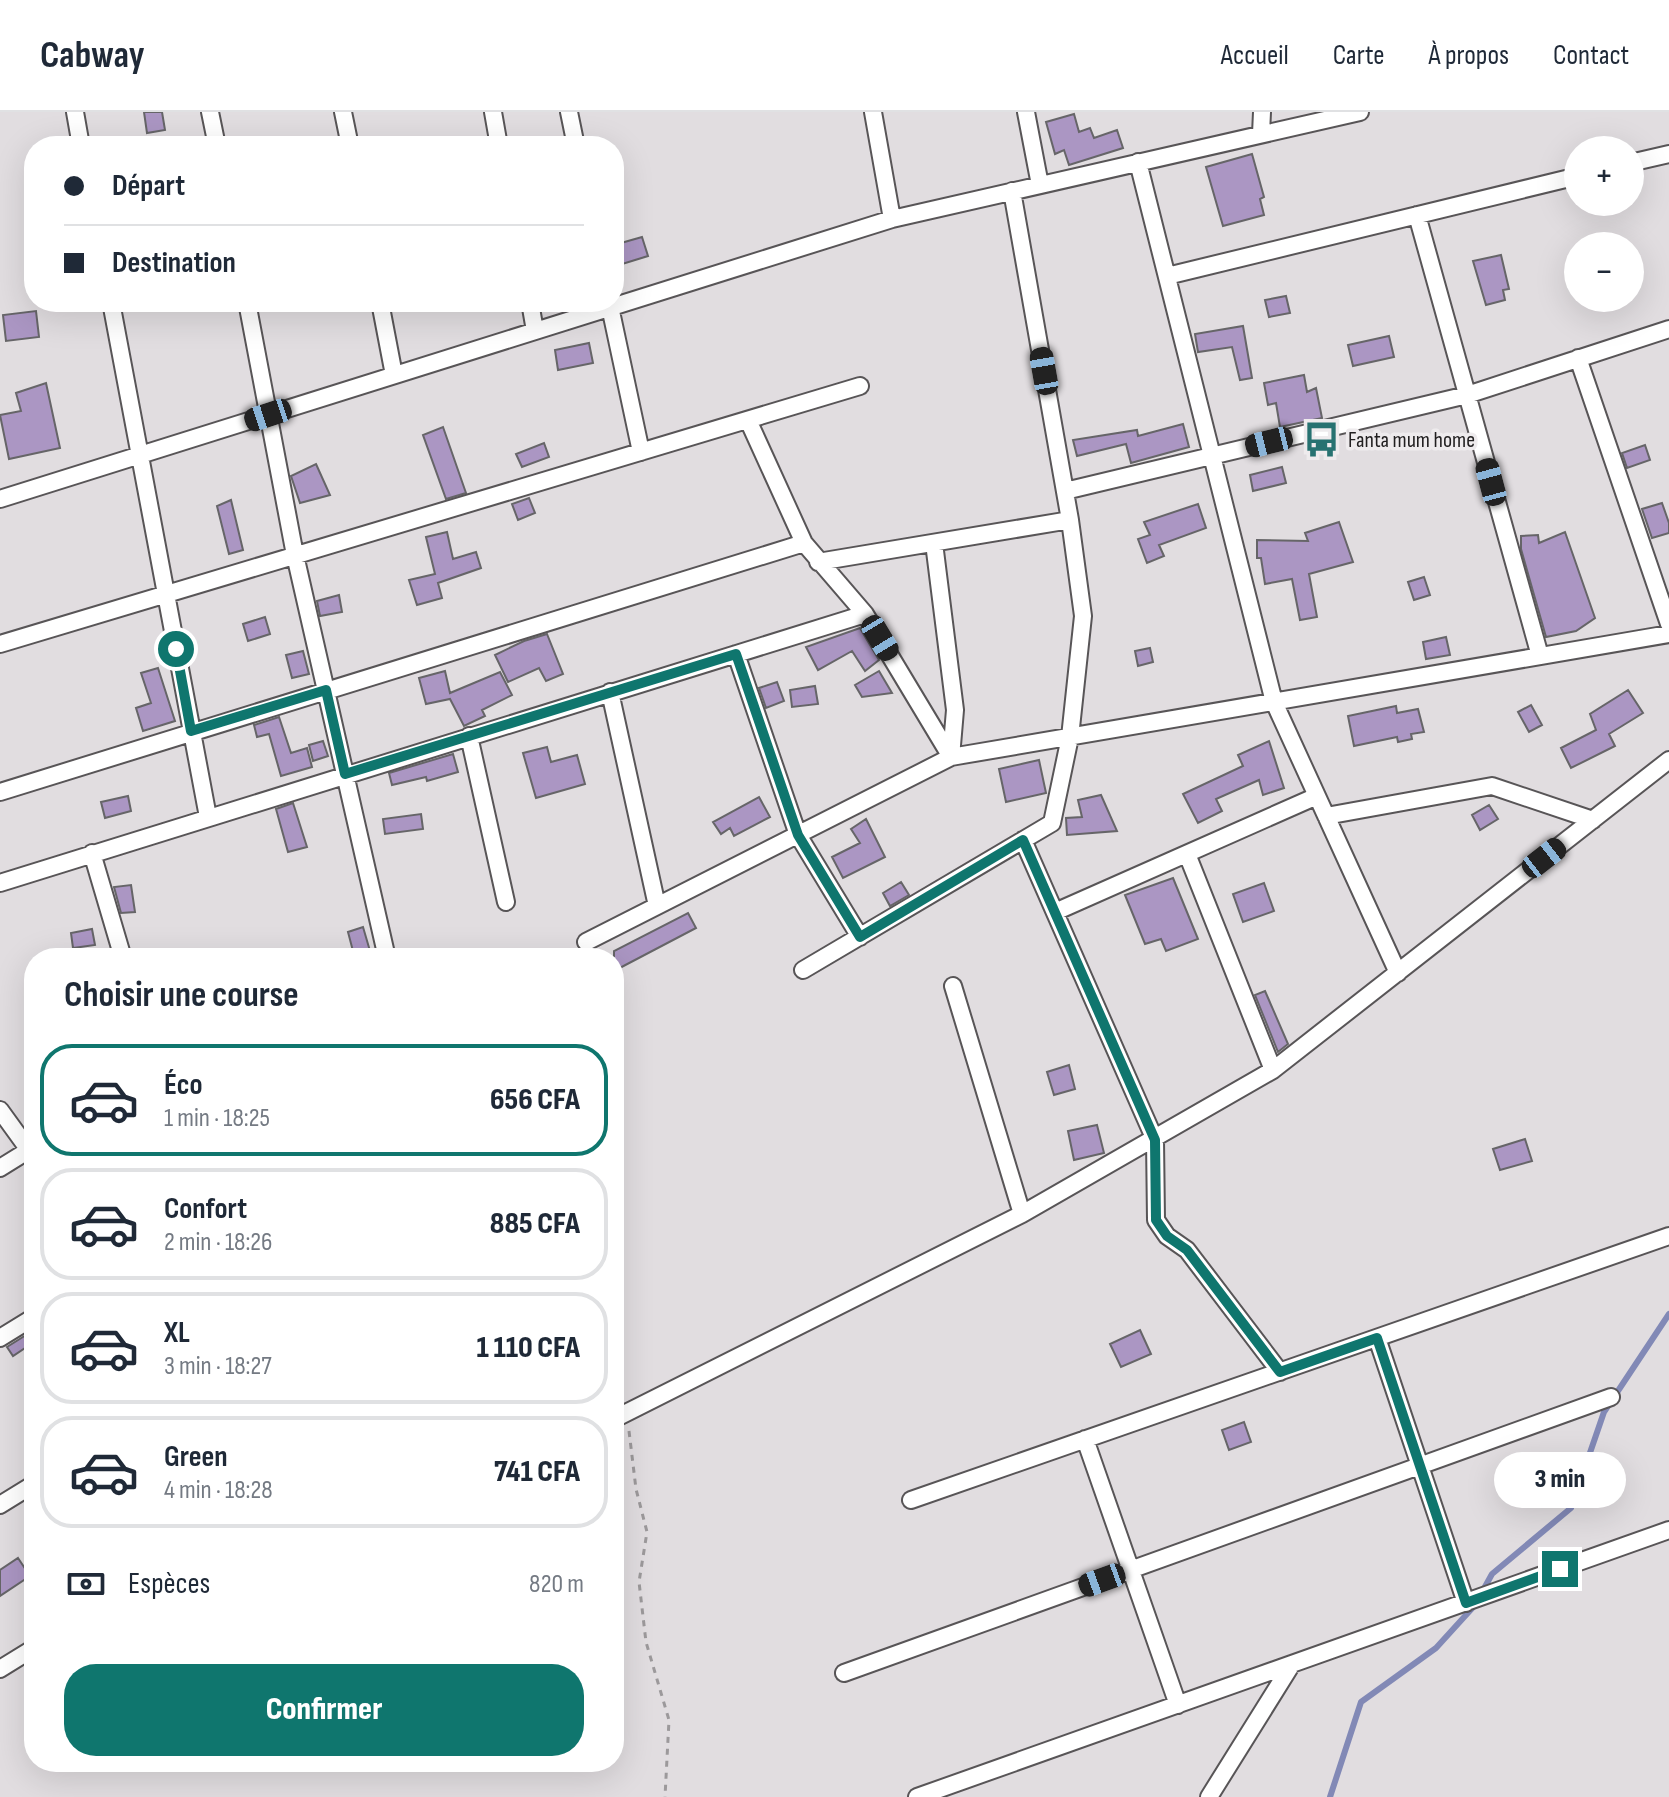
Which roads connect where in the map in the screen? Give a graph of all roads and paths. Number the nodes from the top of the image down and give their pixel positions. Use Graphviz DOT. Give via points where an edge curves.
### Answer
graph roads {
  1 [pos="75,112"];
  2 [pos="210,112"];
  3 [pos="343,112"];
  4 [pos="493,112"];
  5 [pos="569,112"];
  6 [pos="873,112"];
  7 [pos="1026,112"];
  8 [pos="1262,112"];
  9 [pos="1360,112"];
  10 [pos="1261,134"];
  11 [pos="79,136"];
  12 [pos="215,136"];
  13 [pos="348,136"];
  14 [pos="497,136"];
  15 [pos="574,136"];
  16 [pos="1669,154"];
  17 [pos="1644,160"];
  18 [pos="1138,162"];
  19 [pos="1564,179"];
  20 [pos="1040,185"];
  21 [pos="1012,191"];
  22 [pos="1417,215"];
  23 [pos="892,219"];
  24 [pos="1167,276"];
  25 [pos="624,300"];
  26 [pos="113,312"];
  27 [pos="249,312"];
  28 [pos="382,312"];
  29 [pos="532,312"];
  30 [pos="588,312"];
  31 [pos="612,312"];
  32 [pos="1669,329"];
  33 [pos="535,331"];
  34 [pos="1578,358"];
  35 [pos="394,375"];
  36 [pos="860,386"];
  37 [pos="1467,395"];
  38 [pos="268,415"];
  39 [pos="748,420"];
  40 [pos="641,452"];
  41 [pos="139,456"];
  42 [pos="1212,456"];
  43 [pos="1065,491"];
  44 [pos="0,497"];
  45 [pos="1070,520"];
  46 [pos="804,543"];
  47 [pos="934,543"];
  48 [pos="295,555"];
  49 [pos="818,562"];
  50 [pos="166,594"];
  51 [pos="865,614"];
  52 [pos="1669,624"];
  53 [pos="1669,634"];
  54 [pos="0,644"];
  55 [pos="736,654"];
  56 [pos="1540,656"];
  57 [pos="326,690"];
  58 [pos="610,692"];
  59 [pos="1274,702"];
  60 [pos="191,731"];
  61 [pos="469,736"];
  62 [pos="1070,737"];
  63 [pos="951,757"];
  64 [pos="1669,760"];
  65 [pos="345,774"];
  66 [pos="0,792"];
  67 [pos="1317,796"];
  68 [pos="1326,816"];
  69 [pos="208,817"];
  70 [pos="1593,820"];
  71 [pos="798,835"];
  72 [pos="1023,840"];
  73 [pos="92,853"];
  74 [pos="1187,854"];
  75 [pos="0,883"];
  76 [pos="506,902"];
  77 [pos="657,906"];
  78 [pos="1055,912"];
  79 [pos="860,937"];
  80 [pos="586,942"];
  81 [pos="120,948"];
  82 [pos="385,948"];
  83 [pos="803,970"];
  84 [pos="1398,973"];
  85 [pos="953,986"];
  86 [pos="1273,1070"];
  87 [pos="0,1110"];
  88 [pos="1155,1140"];
  89 [pos="24,1144"];
  90 [pos="24,1157"];
  91 [pos="0,1168"];
  92 [pos="1022,1214"];
  93 [pos="1669,1236"];
  94 [pos="24,1323"];
  95 [pos="0,1338"];
  96 [pos="1377,1338"];
  97 [pos="1280,1372"];
  98 [pos="1611,1397"];
  99 [pos="624,1413"];
  100 [pos="624,1430"];
  101 [pos="1085,1439"];
  102 [pos="1420,1466"];
  103 [pos="24,1490"];
  104 [pos="911,1500"];
  105 [pos="0,1505"];
  106 [pos="1669,1530"];
  107 [pos="1131,1569"];
  108 [pos="1466,1603"];
  109 [pos="24,1654"];
  110 [pos="1292,1664"];
  111 [pos="0,1669"];
  112 [pos="844,1673"];
  113 [pos="1178,1705"];
  114 [pos="665,1797"];
  115 [pos="917,1797"];
  116 [pos="1209,1797"];
  1 -- 11 [label="street"];
  2 -- 12 [label="street"];
  3 -- 13 [label="street"];
  4 -- 14 [label="street"];
  5 -- 15 [label="street"];
  6 -- 23 [label="street"];
  7 -- 20 [label="street"];
  8 -- 10 [label="street"];
  9 -- 10 [label="street"];
  10 -- 18 [label="street"];
  16 -- 17 [label="street"];
  18 -- 20 [label="street"];
  18 -- 24 [label="street"];
  19 -- 22 [label="street"];
  20 -- 21 [label="street"];
  21 -- 23 [label="street"];
  21 -- 43 [label="street"];
  22 -- 24 [label="street"];
  22 -- 37 [label="street"];
  23 -- 25 [label="street"];
  24 -- 42 [label="street"];
  26 -- 41 [label="street"];
  27 -- 38 [label="street"];
  28 -- 35 [label="street"];
  29 -- 33 [label="street"];
  30 -- 33 [label="street"];
  31 -- 40 [label="street"];
  32 -- 34 [label="street"];
  33 -- 35 [label="street"];
  34 -- 37 [label="street"];
  34 -- 52 [label="street"];
  35 -- 38 [label="street"];
  36 -- 39 [label="street"];
  37 -- 42 [label="street"];
  37 -- 56 [label="street"];
  38 -- 41 [label="street"];
  38 -- 48 [label="street"];
  39 -- 40 [label="street"];
  39 -- 46 [label="street"];
  40 -- 48 [label="street"];
  41 -- 44 [label="street"];
  41 -- 50 [label="street"];
  42 -- 43 [label="street"];
  42 -- 59 [label="street"];
  43 -- 45 [label="street"];
  45 -- 47 [label="street"];
  45 -- 62 [label="street" via="1083,616"];
  46 -- 49 [label="street"];
  46 -- 57 [label="street"];
  47 -- 49 [label="street"];
  47 -- 63 [label="street" via="955,710"];
  48 -- 50 [label="street"];
  48 -- 57 [label="street"];
  49 -- 51 [label="street"];
  50 -- 54 [label="street"];
  50 -- 60 [label="street"];
  51 -- 55 [label="street"];
  51 -- 63 [label="street"];
  53 -- 56 [label="street"];
  55 -- 58 [label="street"];
  55 -- 71 [label="street"];
  56 -- 59 [label="street"];
  57 -- 60 [label="street"];
  57 -- 65 [label="street"];
  58 -- 61 [label="street"];
  58 -- 77 [label="street"];
  59 -- 62 [label="street"];
  59 -- 67 [label="street"];
  60 -- 66 [label="street"];
  60 -- 69 [label="street"];
  61 -- 65 [label="street"];
  61 -- 76 [label="street"];
  62 -- 63 [label="street"];
  62 -- 72 [label="street" via="1052,823"];
  63 -- 71 [label="street"];
  64 -- 70 [label="street"];
  65 -- 69 [label="street"];
  65 -- 82 [label="street"];
  67 -- 68 [label="street"];
  67 -- 74 [label="street"];
  68 -- 70 [label="street" via="1492,786"];
  68 -- 84 [label="street"];
  69 -- 73 [label="street"];
  70 -- 84 [label="street"];
  71 -- 77 [label="street"];
  71 -- 79 [label="street"];
  72 -- 78 [label="street"];
  72 -- 79 [label="street"];
  73 -- 75 [label="street"];
  73 -- 81 [label="street"];
  74 -- 78 [label="street"];
  74 -- 86 [label="street"];
  77 -- 80 [label="street"];
  78 -- 88 [label="street"];
  79 -- 83 [label="street"];
  84 -- 86 [label="street"];
  85 -- 92 [label="street"];
  86 -- 88 [label="street"];
  87 -- 89 [label="street"];
  88 -- 92 [label="street"];
  88 -- 97 [label="street" via="1156,1220 1187,1250"];
  90 -- 91 [label="street"];
  92 -- 99 [label="street"];
  93 -- 96 [label="street"];
  94 -- 95 [label="street"];
  96 -- 97 [label="street"];
  96 -- 102 [label="street"];
  97 -- 101 [label="street"];
  98 -- 102 [label="street"];
  100 -- 114 [label="path" via="647,1532 639,1582 646,1642 669,1720"];
  101 -- 104 [label="street"];
  101 -- 107 [label="street"];
  102 -- 107 [label="street"];
  102 -- 108 [label="street"];
  103 -- 105 [label="street"];
  106 -- 108 [label="street"];
  107 -- 112 [label="street"];
  107 -- 113 [label="street"];
  108 -- 110 [label="street"];
  109 -- 111 [label="street"];
  110 -- 113 [label="street"];
  110 -- 116 [label="street"];
  113 -- 115 [label="street"];
}
